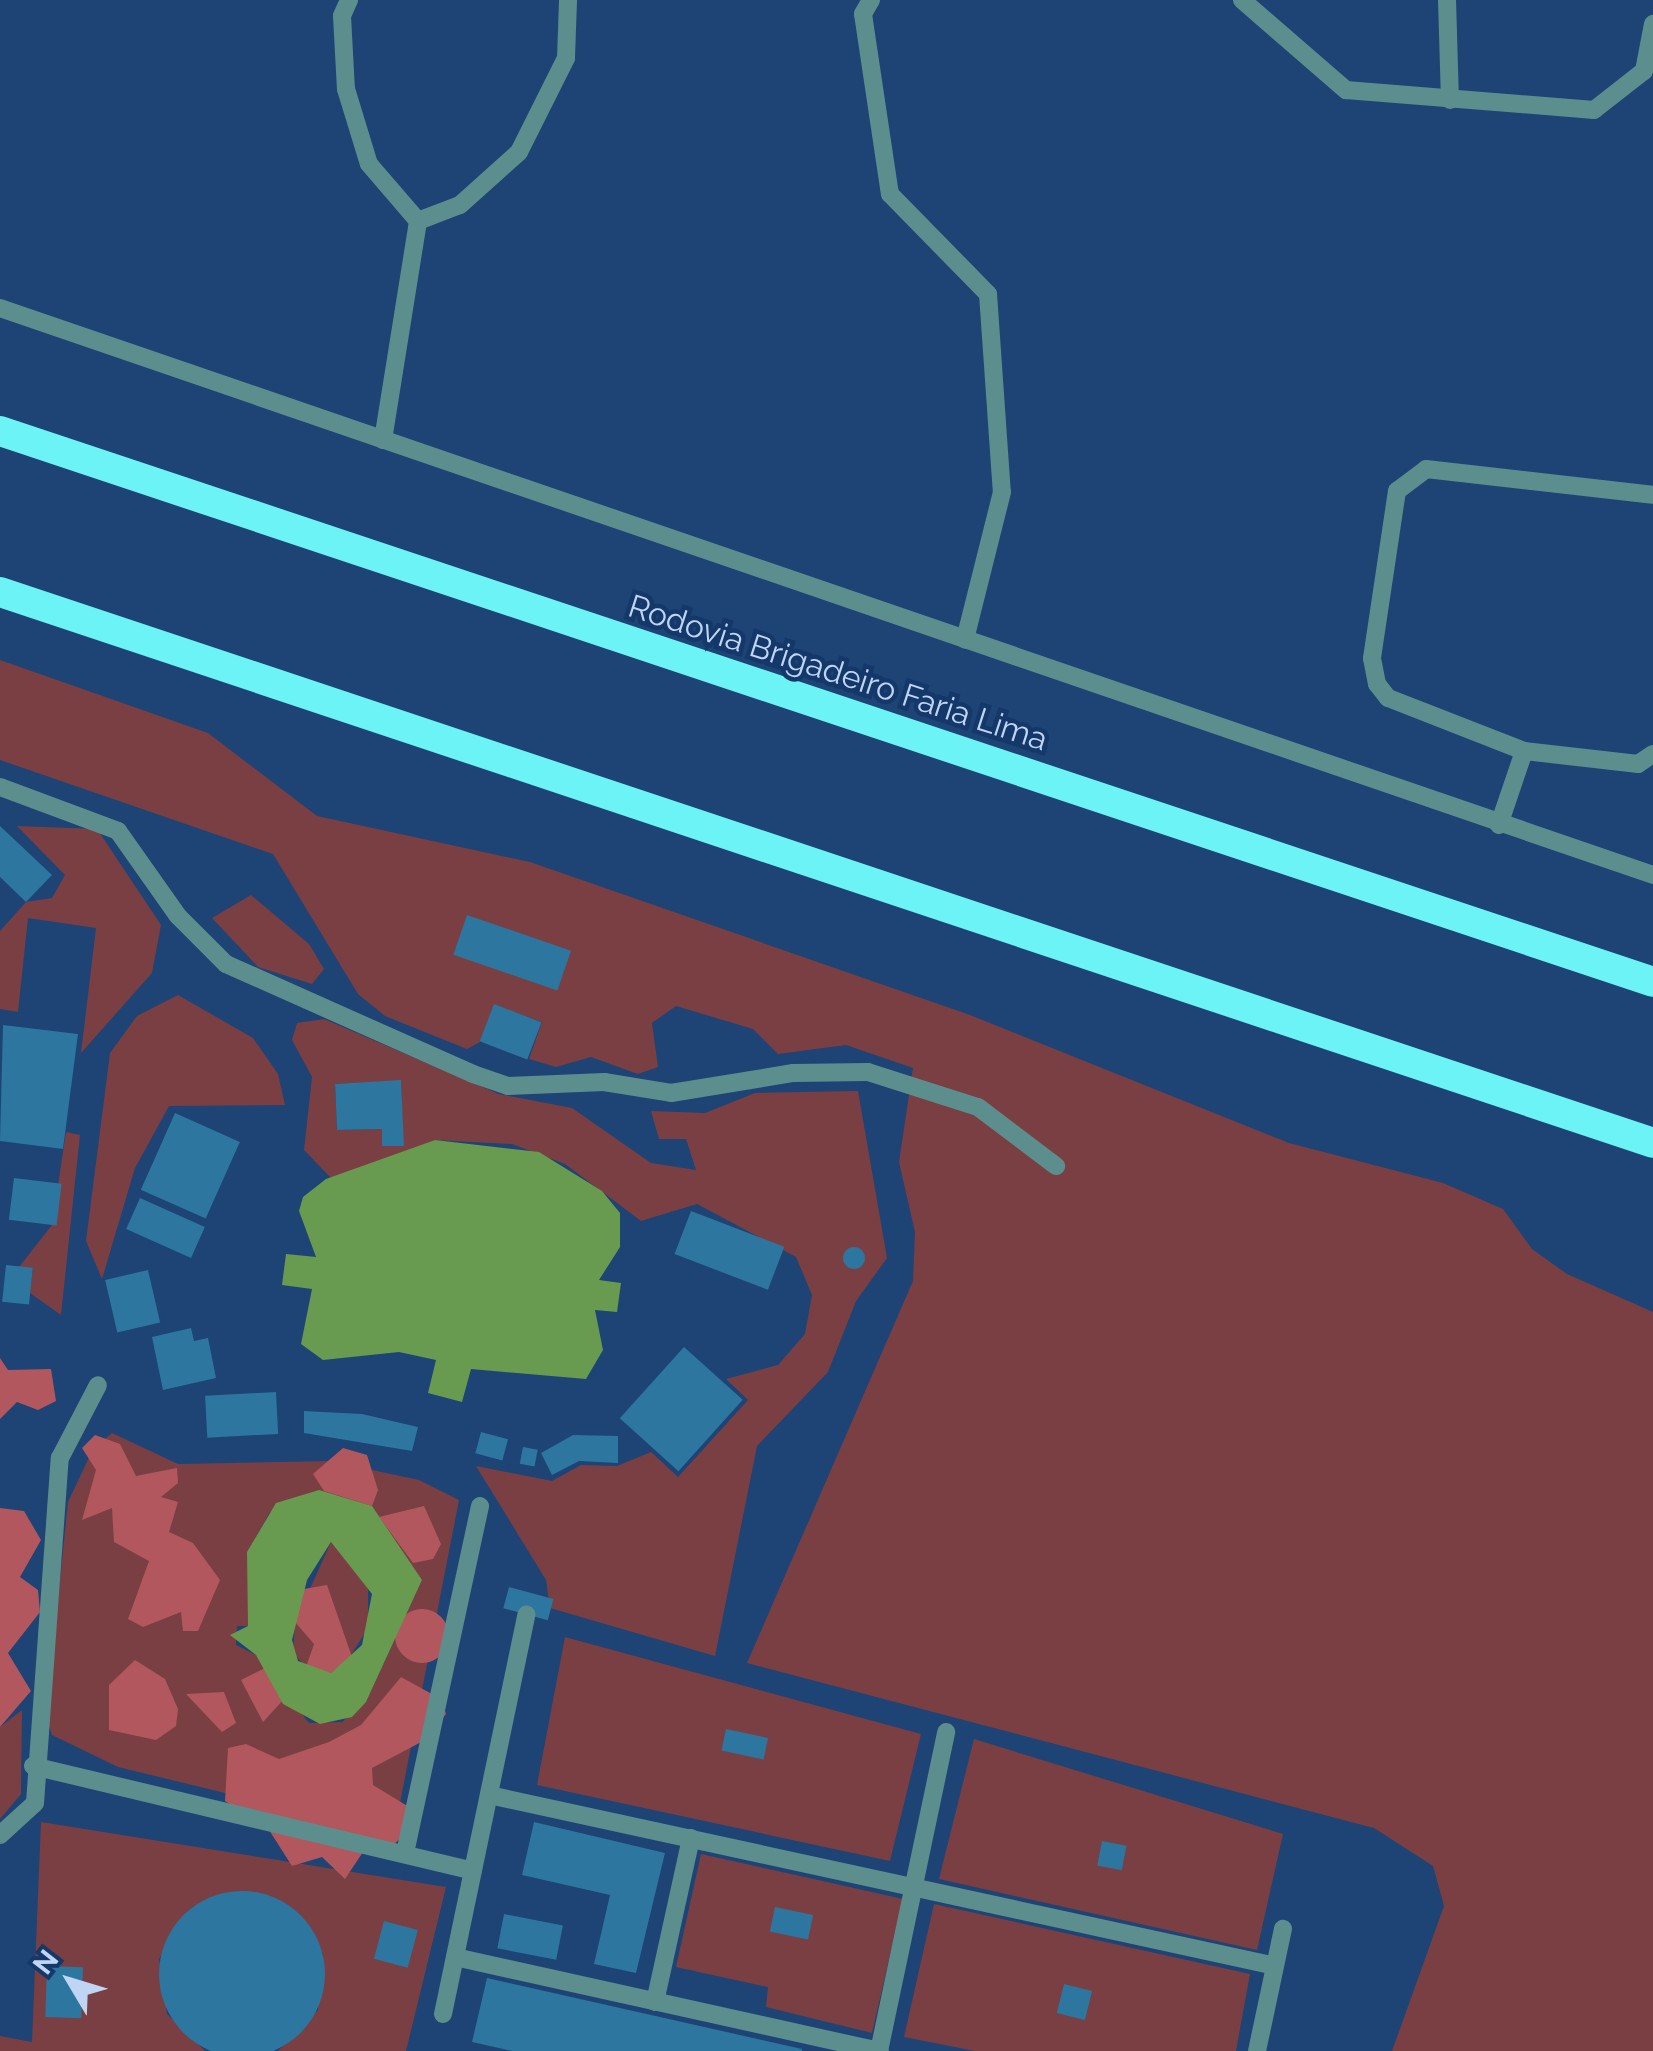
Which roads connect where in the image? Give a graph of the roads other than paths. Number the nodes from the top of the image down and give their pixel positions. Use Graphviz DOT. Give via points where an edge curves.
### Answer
graph roads {
  1 [pos="350,0"];
  2 [pos="568,0"];
  3 [pos="871,0"];
  4 [pos="1242,0"];
  5 [pos="1447,0"];
  6 [pos="1653,24"];
  7 [pos="1450,100"];
  8 [pos="418,221"];
  9 [pos="0,308"];
  10 [pos="0,431"];
  11 [pos="383,440"];
  12 [pos="1653,495"];
  13 [pos="0,592"];
  14 [pos="965,638"];
  15 [pos="1524,751"];
  16 [pos="1653,754"];
  17 [pos="0,787"];
  18 [pos="1499,825"];
  19 [pos="1653,875"];
  20 [pos="1653,982"];
  21 [pos="1653,1143"];
  22 [pos="1056,1166"];
  23 [pos="98,1385"];
  24 [pos="480,1506"];
  25 [pos="526,1615"];
  26 [pos="946,1732"];
  27 [pos="33,1766"];
  28 [pos="489,1795"];
  29 [pos="0,1835"];
  30 [pos="691,1838"];
  31 [pos="405,1853"];
  32 [pos="473,1871"];
  33 [pos="914,1887"];
  34 [pos="1284,1928"];
  35 [pos="455,1958"];
  36 [pos="1275,1966"];
  37 [pos="655,2002"];
  38 [pos="443,2014"];
  39 [pos="880,2051"];
  40 [pos="1257,2051"];
  1 -- 8 [label="street" via="342,16 346,89 369,164"];
  2 -- 8 [label="street" via="566,58 519,152 460,205"];
  3 -- 14 [label="street" via="862,14 890,194 988,294 1002,492"];
  4 -- 7 [label="street" via="1346,90"];
  5 -- 7 [label="street"];
  6 -- 7 [label="street" via="1644,71 1594,110"];
  8 -- 11 [label="street"];
  9 -- 11 [label="street"];
  10 -- 20 [label="highway, Rodovia Brigadeiro Faria Lima"];
  11 -- 14 [label="street"];
  12 -- 15 [label="street" via="1426,469 1397,491 1372,658 1376,684 1388,698"];
  13 -- 21 [label="highway"];
  14 -- 18 [label="street"];
  15 -- 16 [label="street" via="1638,764"];
  15 -- 18 [label="street"];
  17 -- 22 [label="street" via="118,831 178,916 226,964 473,1074 508,1086 604,1082 671,1093 793,1073 868,1072 978,1107"];
  18 -- 19 [label="street"];
  23 -- 27 [label="street" via="60,1458"];
  24 -- 31 [label="street"];
  25 -- 28 [label="street"];
  26 -- 33 [label="street"];
  27 -- 29 [label="street" via="35,1803"];
  27 -- 31 [label="street"];
  28 -- 30 [label="street"];
  28 -- 32 [label="street"];
  30 -- 33 [label="street"];
  30 -- 37 [label="street"];
  31 -- 32 [label="street"];
  32 -- 35 [label="street"];
  33 -- 36 [label="street"];
  33 -- 39 [label="street"];
  34 -- 36 [label="street"];
  35 -- 37 [label="street"];
  35 -- 38 [label="street"];
  36 -- 40 [label="street"];
  37 -- 39 [label="street"];
}
